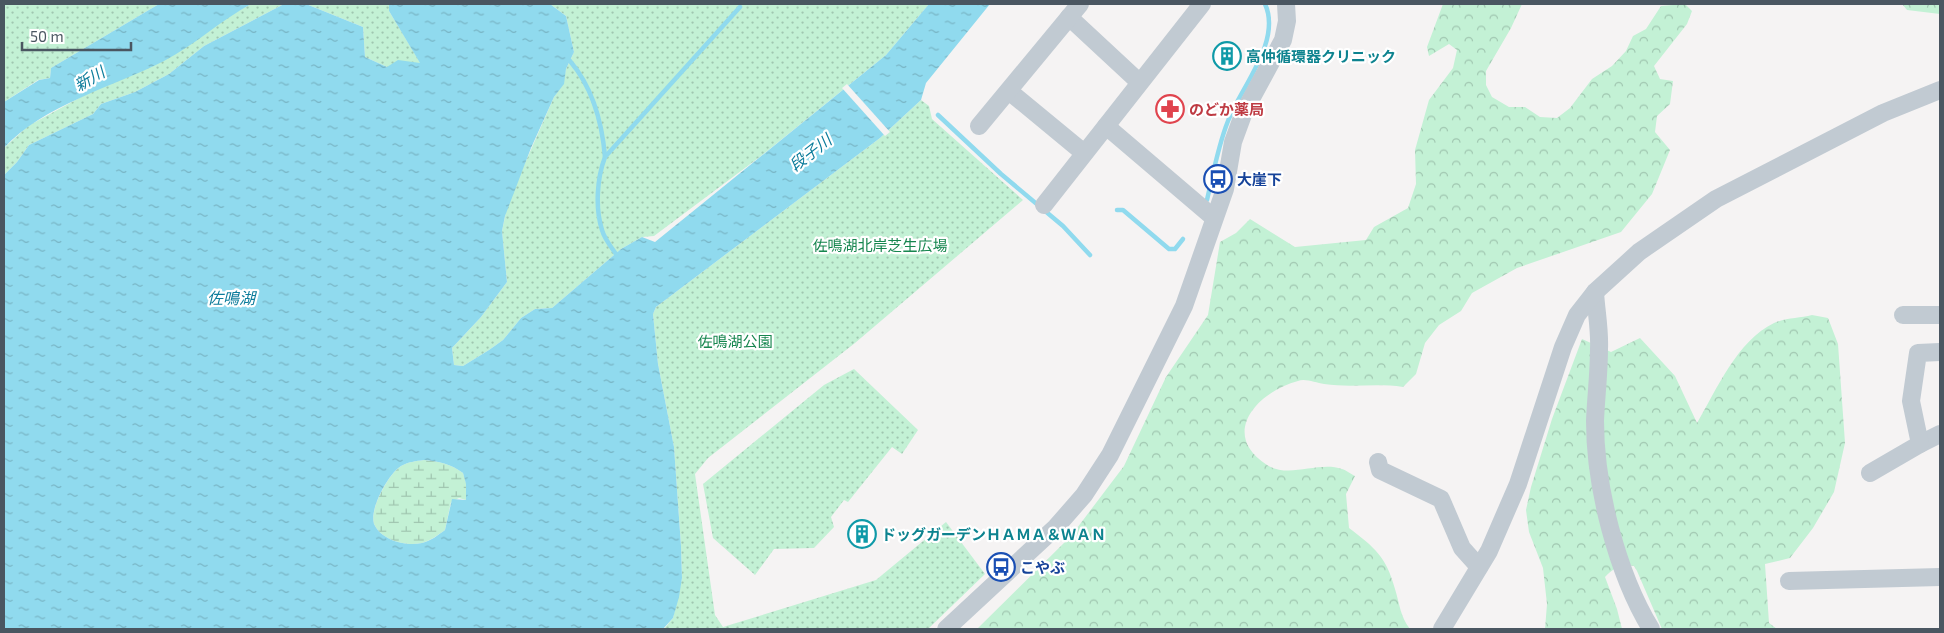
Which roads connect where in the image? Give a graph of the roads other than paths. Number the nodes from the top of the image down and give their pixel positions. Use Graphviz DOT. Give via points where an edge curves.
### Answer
graph roads {
  1 [pos="1202,4"];
  2 [pos="1286,4"];
  3 [pos="1074,10"];
  4 [pos="1139,82"];
  5 [pos="1940,90"];
  6 [pos="1010,92"];
  7 [pos="979,126"];
  8 [pos="1106,126"];
  9 [pos="1084,153"];
  10 [pos="1044,205"];
  11 [pos="1206,211"];
  12 [pos="1595,292"];
  13 [pos="1902,315"];
  14 [pos="1940,315"];
  15 [pos="1940,352"];
  16 [pos="1940,434"];
  17 [pos="1920,444"];
  18 [pos="1378,462"];
  19 [pos="1870,473"];
  20 [pos="1479,567"];
  21 [pos="1940,577"];
  22 [pos="1789,581"];
  23 [pos="946,629"];
  24 [pos="1442,629"];
  25 [pos="1651,629"];
  1 -- 4 [label="street"];
  2 -- 11 [label="street" via="1283,40 1244,112 1234,142 1225,189"];
  3 -- 4 [label="street"];
  3 -- 6 [label="street"];
  4 -- 8 [label="street"];
  5 -- 12 [label="street" via="1883,113 1716,199 1639,252"];
  6 -- 7 [label="street"];
  6 -- 9 [label="street"];
  8 -- 9 [label="street"];
  8 -- 11 [label="street"];
  9 -- 10 [label="street"];
  11 -- 23 [label="street" via="1184,306 1110,455 1084,496 1017,566"];
  12 -- 20 [label="street" via="1577,315 1563,347 1518,484"];
  12 -- 25 [label="street" via="1600,347 1595,423 1600,482 1617,551"];
  13 -- 14 [label="street"];
  15 -- 17 [label="street" via="1918,353 1911,401"];
  16 -- 17 [label="street"];
  17 -- 19 [label="street"];
  18 -- 20 [label="street" via="1380,470 1441,499 1462,548"];
  20 -- 24 [label="street"];
  21 -- 22 [label="street"];
}
